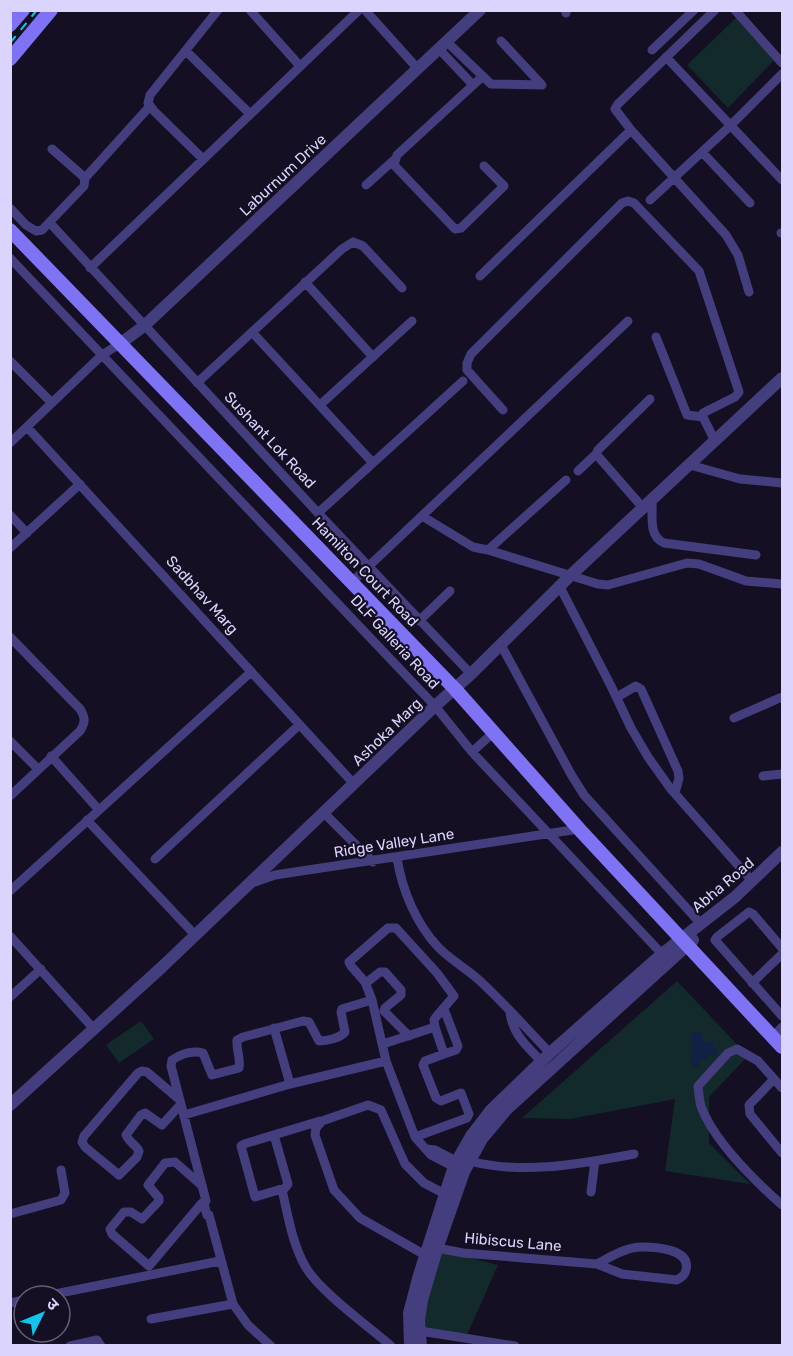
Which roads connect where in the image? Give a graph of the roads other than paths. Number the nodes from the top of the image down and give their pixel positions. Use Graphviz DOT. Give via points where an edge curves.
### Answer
graph roads {
  1 [pos="23,10"];
  2 [pos="51,10"];
  3 [pos="218,10"];
  4 [pos="250,10"];
  5 [pos="359,10"];
  6 [pos="365,10"];
  7 [pos="480,10"];
  8 [pos="694,10"];
  9 [pos="715,10"];
  10 [pos="735,10"];
  11 [pos="10,25"];
  12 [pos="501,41"];
  13 [pos="443,45"];
  14 [pos="652,50"];
  15 [pos="186,51"];
  16 [pos="666,57"];
  17 [pos="10,59"];
  18 [pos="783,63"];
  19 [pos="300,66"];
  20 [pos="418,69"];
  21 [pos="783,74"];
  22 [pos="483,76"];
  23 [pos="473,85"];
  24 [pos="150,106"];
  25 [pos="250,114"];
  26 [pos="730,126"];
  27 [pos="630,130"];
  28 [pos="52,149"];
  29 [pos="702,152"];
  30 [pos="203,159"];
  31 [pos="394,160"];
  32 [pos="484,166"];
  33 [pos="85,178"];
  34 [pos="674,178"];
  35 [pos="783,180"];
  36 [pos="366,185"];
  37 [pos="650,200"];
  38 [pos="750,203"];
  39 [pos="10,208"];
  40 [pos="50,223"];
  41 [pos="10,230"];
  42 [pos="11,260"];
  43 [pos="90,268"];
  44 [pos="480,276"];
  45 [pos="305,282"];
  46 [pos="402,288"];
  47 [pos="749,292"];
  48 [pos="412,321"];
  49 [pos="628,321"];
  50 [pos="144,326"];
  51 [pos="252,332"];
  52 [pos="656,337"];
  53 [pos="121,343"];
  54 [pos="102,355"];
  55 [pos="373,357"];
  56 [pos="10,361"];
  57 [pos="783,378"];
  58 [pos="464,381"];
  59 [pos="197,383"];
  60 [pos="650,399"];
  61 [pos="52,403"];
  62 [pos="320,405"];
  63 [pos="503,410"];
  64 [pos="703,417"];
  65 [pos="27,427"];
  66 [pos="715,441"];
  67 [pos="10,443"];
  68 [pos="596,454"];
  69 [pos="373,463"];
  70 [pos="690,465"];
  71 [pos="578,471"];
  72 [pos="566,480"];
  73 [pos="783,483"];
  74 [pos="80,484"];
  75 [pos="648,505"];
  76 [pos="318,513"];
  77 [pos="10,516"];
  78 [pos="422,516"];
  79 [pos="27,533"];
  80 [pos="10,548"];
  81 [pos="488,550"];
  82 [pos="756,555"];
  83 [pos="368,566"];
  84 [pos="572,574"];
  85 [pos="352,582"];
  86 [pos="783,584"];
  87 [pos="560,587"];
  88 [pos="450,591"];
  89 [pos="419,621"];
  90 [pos="10,637"];
  91 [pos="501,645"];
  92 [pos="251,672"];
  93 [pos="471,674"];
  94 [pos="455,689"];
  95 [pos="616,697"];
  96 [pos="783,697"];
  97 [pos="435,706"];
  98 [pos="734,718"];
  99 [pos="299,725"];
  100 [pos="494,732"];
  101 [pos="10,741"];
  102 [pos="472,752"];
  103 [pos="51,756"];
  104 [pos="38,768"];
  105 [pos="783,774"];
  106 [pos="763,776"];
  107 [pos="354,784"];
  108 [pos="675,793"];
  109 [pos="10,796"];
  110 [pos="99,810"];
  111 [pos="324,813"];
  112 [pos="87,820"];
  113 [pos="579,829"];
  114 [pos="548,834"];
  115 [pos="783,852"];
  116 [pos="397,858"];
  117 [pos="155,859"];
  118 [pos="373,862"];
  119 [pos="783,864"];
  120 [pos="752,881"];
  121 [pos="247,885"];
  122 [pos="10,891"];
  123 [pos="739,911"];
  124 [pos="701,924"];
  125 [pos="195,935"];
  126 [pos="10,936"];
  127 [pos="684,941"];
  128 [pos="783,948"];
  129 [pos="662,954"];
  130 [pos="783,954"];
  131 [pos="41,969"];
  132 [pos="366,983"];
  133 [pos="753,983"];
  134 [pos="10,997"];
  135 [pos="372,1000"];
  136 [pos="444,1009"];
  137 [pos="783,1016"];
  138 [pos="435,1027"];
  139 [pos="274,1028"];
  140 [pos="94,1029"];
  141 [pos="409,1036"];
  142 [pos="779,1037"];
  143 [pos="383,1044"];
  144 [pos="444,1054"];
  145 [pos="545,1057"];
  146 [pos="386,1061"];
  147 [pos="774,1079"];
  148 [pos="290,1084"];
  149 [pos="783,1088"];
  150 [pos="181,1102"];
  151 [pos="10,1105"];
  152 [pos="184,1115"];
  153 [pos="322,1121"];
  154 [pos="274,1135"];
  155 [pos="415,1137"];
  156 [pos="783,1153"];
  157 [pos="634,1154"];
  158 [pos="595,1161"];
  159 [pos="462,1165"];
  160 [pos="61,1170"];
  161 [pos="201,1185"];
  162 [pos="282,1190"];
  163 [pos="591,1192"];
  164 [pos="445,1194"];
  165 [pos="206,1201"];
  166 [pos="783,1205"];
  167 [pos="10,1214"];
  168 [pos="430,1250"];
  169 [pos="220,1261"];
  170 [pos="597,1264"];
  171 [pos="72,1291"];
  172 [pos="233,1304"];
  173 [pos="151,1319"];
  174 [pos="420,1331"];
  175 [pos="70,1346"];
  176 [pos="101,1346"];
  177 [pos="270,1346"];
  178 [pos="391,1346"];
  179 [pos="410,1346"];
  180 [pos="420,1346"];
  181 [pos="515,1346"];
  1 -- 11 [label="main road"];
  2 -- 17 [label="main road"];
  3 -- 15 [label="street"];
  4 -- 19 [label="street"];
  5 -- 19 [label="street"];
  6 -- 20 [label="street"];
  7 -- 13 [label="street, Laburnum Drive"];
  8 -- 14 [label="street"];
  9 -- 16 [label="street"];
  10 -- 18 [label="street"];
  12 -- 22 [label="street" via="542,85 491,84"];
  13 -- 20 [label="street, Laburnum Drive"];
  13 -- 22 [label="street"];
  13 -- 23 [label="street"];
  15 -- 24 [label="street" via="150,95"];
  15 -- 25 [label="street"];
  16 -- 26 [label="street"];
  16 -- 27 [label="street" via="615,109"];
  19 -- 25 [label="street"];
  20 -- 50 [label="street, Laburnum Drive"];
  21 -- 26 [label="street"];
  22 -- 23 [label="street"];
  23 -- 31 [label="street"];
  24 -- 30 [label="street"];
  24 -- 33 [label="street"];
  25 -- 30 [label="street"];
  26 -- 29 [label="street"];
  26 -- 35 [label="street"];
  27 -- 34 [label="street"];
  27 -- 44 [label="street"];
  28 -- 33 [label="street"];
  29 -- 34 [label="street"];
  29 -- 38 [label="street"];
  30 -- 43 [label="street"];
  31 -- 32 [label="street" via="396,170 455,229 461,228 504,186"];
  31 -- 36 [label="street"];
  33 -- 40 [label="street" via="84,186"];
  34 -- 37 [label="street"];
  34 -- 47 [label="street" via="732,244"];
  39 -- 40 [label="street" via="36,231"];
  40 -- 43 [label="street, Sushant Lok Road"];
  41 -- 53 [label="main road, Hamilton Court Road"];
  42 -- 54 [label="street, DLF Galleria Road"];
  43 -- 50 [label="street, Sushant Lok Road"];
  45 -- 46 [label="street" via="353,242 363,246"];
  45 -- 51 [label="street"];
  45 -- 55 [label="street"];
  48 -- 55 [label="street"];
  49 -- 78 [label="street"];
  50 -- 53 [label="street, Laburnum Drive"];
  50 -- 59 [label="street, Sushant Lok Road"];
  51 -- 59 [label="street"];
  51 -- 62 [label="street"];
  52 -- 64 [label="street" via="687,415"];
  53 -- 54 [label="street, Laburnum Drive"];
  53 -- 85 [label="main road, Hamilton Court Road"];
  54 -- 61 [label="street, Laburnum Drive"];
  54 -- 97 [label="street, DLF Galleria Road"];
  55 -- 62 [label="street"];
  56 -- 61 [label="street"];
  57 -- 66 [label="street, Ashoka Marg"];
  58 -- 69 [label="street"];
  59 -- 76 [label="street, Sushant Lok Road"];
  60 -- 68 [label="street"];
  61 -- 65 [label="street, Laburnum Drive"];
  62 -- 69 [label="street"];
  63 -- 64 [label="street" via="467,370 471,354 627,201 634,203 693,263 704,282 740,392 706,410"];
  64 -- 66 [label="street"];
  65 -- 67 [label="street, Laburnum Drive"];
  65 -- 74 [label="street, Sadbhav Marg"];
  66 -- 70 [label="street, Ashoka Marg"];
  68 -- 71 [label="street"];
  68 -- 75 [label="street"];
  69 -- 76 [label="street"];
  70 -- 73 [label="street" via="740,479"];
  70 -- 75 [label="street, Ashoka Marg"];
  72 -- 81 [label="street"];
  74 -- 79 [label="street"];
  74 -- 92 [label="street, Sadbhav Marg"];
  75 -- 82 [label="street" via="657,540"];
  75 -- 84 [label="street, Ashoka Marg"];
  76 -- 83 [label="street, Sushant Lok Road"];
  77 -- 79 [label="street"];
  78 -- 81 [label="street" via="473,547"];
  78 -- 83 [label="street"];
  79 -- 80 [label="street"];
  81 -- 84 [label="street"];
  83 -- 85 [label="street"];
  83 -- 89 [label="street, Sushant Lok Road"];
  84 -- 86 [label="street" via="608,585 687,563 746,581"];
  84 -- 87 [label="street, Ashoka Marg"];
  85 -- 94 [label="main road, Hamilton Court Road"];
  87 -- 91 [label="street, Ashoka Marg"];
  87 -- 95 [label="street"];
  88 -- 89 [label="street"];
  89 -- 93 [label="street, Sushant Lok Road"];
  90 -- 103 [label="street" via="84,716 80,731"];
  91 -- 93 [label="street, Ashoka Marg"];
  91 -- 124 [label="street" via="584,795"];
  92 -- 99 [label="street, Sadbhav Marg"];
  92 -- 110 [label="street"];
  93 -- 94 [label="street, Ashoka Marg"];
  94 -- 97 [label="street, Ashoka Marg"];
  94 -- 100 [label="main road, Hamilton Court Road"];
  95 -- 108 [label="street" via="648,757"];
  95 -- 108 [label="street" via="636,686 641,689 678,771"];
  96 -- 98 [label="street"];
  97 -- 102 [label="street, DLF Galleria Road"];
  97 -- 107 [label="street, Ashoka Marg"];
  99 -- 107 [label="street, Sadbhav Marg"];
  99 -- 117 [label="street"];
  100 -- 102 [label="street"];
  100 -- 113 [label="main road, Hamilton Court Road"];
  101 -- 104 [label="street"];
  102 -- 114 [label="street, DLF Galleria Road"];
  103 -- 104 [label="street"];
  103 -- 110 [label="street"];
  104 -- 109 [label="street"];
  105 -- 106 [label="street"];
  107 -- 111 [label="street, Ashoka Marg"];
  108 -- 120 [label="street"];
  110 -- 112 [label="street"];
  111 -- 118 [label="street"];
  111 -- 121 [label="street, Ashoka Marg"];
  112 -- 122 [label="street"];
  112 -- 125 [label="street"];
  113 -- 114 [label="street, Ridge Valley Lane"];
  113 -- 127 [label="main road, Hamilton Court Road"];
  114 -- 116 [label="street, Ridge Valley Lane"];
  114 -- 129 [label="street, DLF Galleria Road"];
  115 -- 120 [label="street, Abha Road"];
  116 -- 118 [label="street, Ridge Valley Lane"];
  116 -- 145 [label="street" via="403,889 428,934 510,1011 516,1034"];
  118 -- 121 [label="street, Ridge Valley Lane" via="275,875"];
  119 -- 123 [label="street, Abha Road"];
  120 -- 124 [label="street, Abha Road"];
  121 -- 125 [label="street, Ashoka Marg"];
  123 -- 127 [label="street, Abha Road"];
  123 -- 128 [label="street" via="753,914"];
  123 -- 133 [label="street" via="715,940"];
  124 -- 127 [label="street, Abha Road"];
  125 -- 140 [label="street, Ashoka Marg"];
  126 -- 131 [label="street"];
  127 -- 129 [label="street"];
  127 -- 142 [label="main road, Hamilton Court Road"];
  127 -- 159 [label="street" via="507,1109"];
  129 -- 145 [label="street"];
  130 -- 133 [label="street"];
  131 -- 134 [label="street"];
  131 -- 140 [label="street"];
  132 -- 135 [label="street"];
  132 -- 136 [label="street" via="350,962 388,928 396,928 453,992 453,1000"];
  132 -- 141 [label="street" via="385,972 401,990 401,995 384,1011"];
  133 -- 137 [label="street"];
  135 -- 139 [label="street" via="342,1010 345,1032 333,1038 320,1041 309,1022"];
  135 -- 143 [label="street"];
  136 -- 138 [label="street" via="434,1020"];
  136 -- 144 [label="street" via="458,1046"];
  138 -- 141 [label="street"];
  138 -- 144 [label="street"];
  139 -- 148 [label="street"];
  139 -- 150 [label="street" via="237,1040 240,1062 235,1071 212,1075 203,1053 196,1051 172,1060"];
  140 -- 151 [label="street, Ashoka Marg"];
  141 -- 143 [label="street"];
  143 -- 146 [label="street"];
  144 -- 155 [label="street" via="423,1063 436,1098 441,1101 461,1093 469,1116"];
  145 -- 159 [label="street" via="491,1110 471,1136"];
  146 -- 148 [label="street"];
  146 -- 155 [label="street"];
  147 -- 149 [label="street"];
  147 -- 156 [label="street" via="749,1105 750,1114"];
  147 -- 166 [label="street" via="758,1061 737,1049 728,1053 698,1086 700,1106 715,1133"];
  148 -- 152 [label="street"];
  150 -- 150 [label="street" via="162,1125 145,1113 141,1115 126,1135 139,1151 137,1157 119,1175 82,1142 142,1071"];
  150 -- 152 [label="street"];
  152 -- 161 [label="street"];
  153 -- 154 [label="street"];
  153 -- 164 [label="street" via="368,1105 381,1110 405,1164 424,1183"];
  153 -- 168 [label="street" via="315,1135 334,1190 360,1218"];
  154 -- 162 [label="street" via="288,1184"];
  154 -- 162 [label="street" via="241,1146 254,1196"];
  155 -- 159 [label="street" via="431,1155"];
  157 -- 158 [label="street"];
  158 -- 159 [label="street" via="532,1169"];
  158 -- 163 [label="street"];
  159 -- 164 [label="street"];
  159 -- 168 [label="street"];
  160 -- 167 [label="street" via="65,1193 61,1200"];
  161 -- 165 [label="street"];
  161 -- 165 [label="street" via="175,1162 165,1163 148,1185 159,1201 142,1219 124,1212 110,1229 149,1266"];
  162 -- 178 [label="street" via="306,1268"];
  164 -- 168 [label="street"];
  165 -- 169 [label="street"];
  168 -- 170 [label="street, Hibiscus Lane"];
  168 -- 174 [label="street"];
  168 -- 179 [label="street" via="409,1313"];
  169 -- 171 [label="street"];
  169 -- 172 [label="street"];
  170 -- 170 [label="street, Hibiscus Lane" via="642,1247 679,1252 687,1262 686,1272 677,1280 622,1274"];
  172 -- 173 [label="street"];
  172 -- 177 [label="street"];
  174 -- 180 [label="street"];
  174 -- 181 [label="street"];
  175 -- 176 [label="street" via="97,1340"];
}
